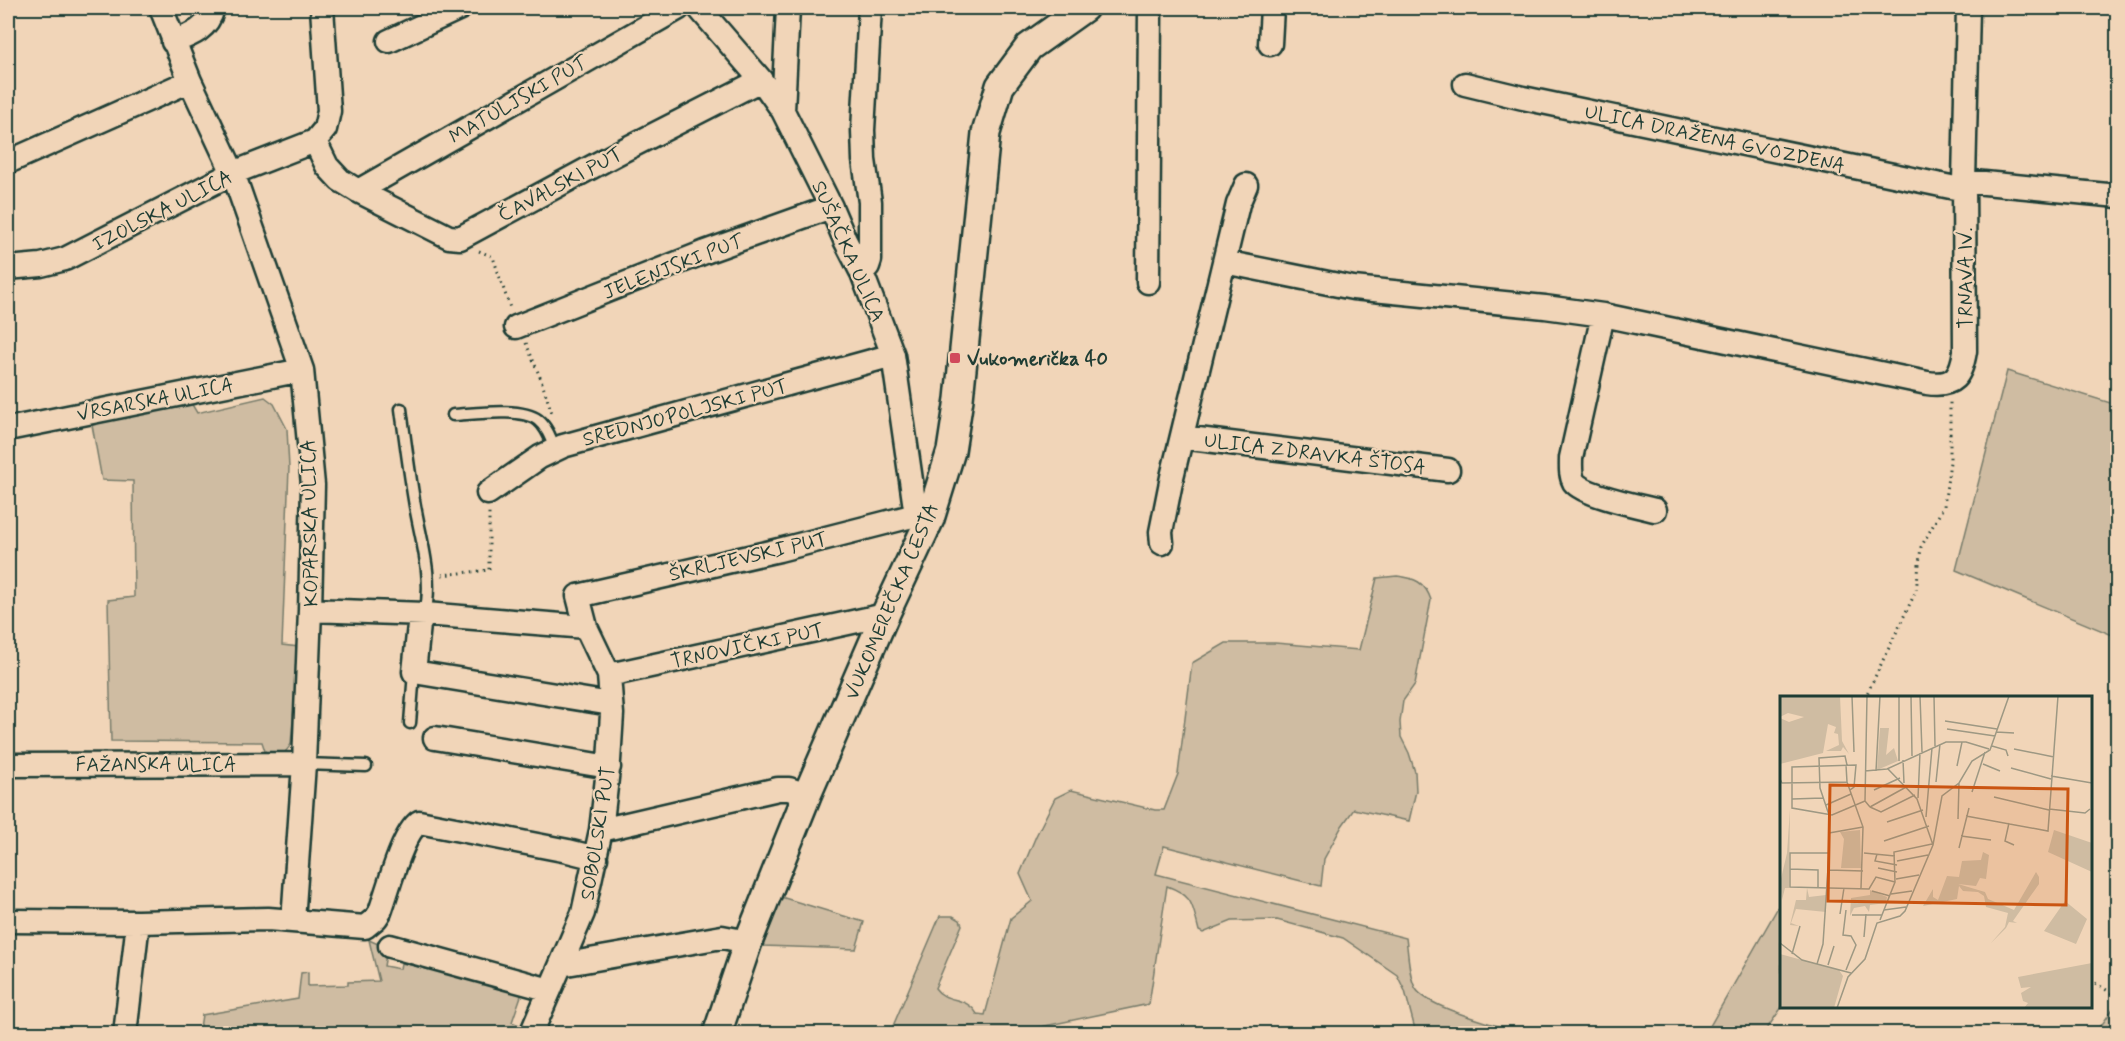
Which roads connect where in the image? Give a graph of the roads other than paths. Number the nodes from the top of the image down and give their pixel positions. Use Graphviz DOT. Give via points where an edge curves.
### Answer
graph roads {
  1 [pos="160,8"];
  2 [pos="213,8"];
  3 [pos="322,8"];
  4 [pos="460,8"];
  5 [pos="679,8"];
  6 [pos="699,8"];
  7 [pos="788,8"];
  8 [pos="870,8"];
  9 [pos="1084,8"];
  10 [pos="1150,8"];
  11 [pos="1272,8"];
  12 [pos="1968,8"];
  13 [pos="389,41"];
  14 [pos="173,42"];
  15 [pos="1270,44"];
  16 [pos="761,80"];
  17 [pos="190,81"];
  18 [pos="1465,84"];
  19 [pos="783,111"];
  20 [pos="315,141"];
  21 [pos="8,162"];
  22 [pos="233,174"];
  23 [pos="1246,185"];
  24 [pos="1964,186"];
  25 [pos="358,191"];
  26 [pos="2118,196"];
  27 [pos="831,207"];
  28 [pos="1224,262"];
  29 [pos="8,268"];
  30 [pos="862,273"];
  31 [pos="1148,282"];
  32 [pos="1603,315"];
  33 [pos="516,327"];
  34 [pos="893,355"];
  35 [pos="303,370"];
  36 [pos="401,409"];
  37 [pos="453,415"];
  38 [pos="8,429"];
  39 [pos="1182,436"];
  40 [pos="555,449"];
  41 [pos="1448,470"];
  42 [pos="488,493"];
  43 [pos="1655,510"];
  44 [pos="923,517"];
  45 [pos="1162,543"];
  46 [pos="578,596"];
  47 [pos="310,610"];
  48 [pos="425,614"];
  49 [pos="885,615"];
  50 [pos="586,627"];
  51 [pos="414,672"];
  52 [pos="609,675"];
  53 [pos="611,704"];
  54 [pos="410,723"];
  55 [pos="435,738"];
  56 [pos="304,764"];
  57 [pos="8,765"];
  58 [pos="366,766"];
  59 [pos="609,767"];
  60 [pos="807,795"];
  61 [pos="601,830"];
  62 [pos="596,858"];
  63 [pos="8,921"];
  64 [pos="293,921"];
  65 [pos="138,922"];
  66 [pos="748,942"];
  67 [pos="390,946"];
  68 [pos="561,965"];
  69 [pos="550,990"];
  70 [pos="125,1034"];
  71 [pos="531,1034"];
  72 [pos="717,1034"];
  1 -- 14 [label="street, KOPARSKA ULICA"];
  2 -- 14 [label="street" via="204,27"];
  3 -- 20 [label="street" via="329,111 325,129"];
  4 -- 13 [label="street"];
  5 -- 25 [label="street, MATULJSKI PUT"];
  6 -- 16 [label="street, SUŠAČKA ULICA"];
  7 -- 19 [label="street"];
  8 -- 30 [label="street" via="863,130 870,202 870,260"];
  9 -- 44 [label="street, VUKOMEREČKA CESTA" via="1029,47 1000,86 986,133 951,451"];
  10 -- 31 [label="street"];
  11 -- 15 [label="street"];
  12 -- 24 [label="street, TRNAVA IV."];
  14 -- 17 [label="street, KOPARSKA ULICA"];
  16 -- 19 [label="street, SUŠAČKA ULICA"];
  16 -- 25 [label="street, ČAVALSKI PUT" via="460,238 449,237"];
  17 -- 21 [label="street"];
  17 -- 22 [label="street, KOPARSKA ULICA"];
  18 -- 24 [label="street, ULICA DRAŽENA GVOZDENA"];
  19 -- 27 [label="street, SUŠAČKA ULICA"];
  20 -- 22 [label="street, IZOLSKA ULICA"];
  20 -- 25 [label="street" via="327,166"];
  22 -- 29 [label="street, IZOLSKA ULICA" via="65,259"];
  22 -- 35 [label="street, KOPARSKA ULICA"];
  23 -- 28 [label="street"];
  24 -- 26 [label="street"];
  24 -- 32 [label="street, TRNAVA IV." via="1965,351 1963,364 1954,378 1937,385"];
  27 -- 30 [label="street, SUŠAČKA ULICA"];
  27 -- 33 [label="street, JELENJSKI PUT"];
  28 -- 32 [label="street" via="1353,288"];
  28 -- 39 [label="street"];
  30 -- 34 [label="street, SUŠAČKA ULICA"];
  32 -- 43 [label="street" via="1571,472 1574,482 1582,488"];
  34 -- 40 [label="street, SREDNJOPOLJSKI PUT"];
  34 -- 44 [label="street, SUŠAČKA ULICA"];
  35 -- 38 [label="street, VRSARSKA ULICA"];
  35 -- 47 [label="street, KOPARSKA ULICA" via="313,485"];
  36 -- 48 [label="lane" via="429,577"];
  37 -- 40 [label="lane" via="527,414 547,430"];
  39 -- 41 [label="street, ULICA ZDRAVKA ŠTOSA"];
  39 -- 45 [label="street" via="1161,532"];
  40 -- 42 [label="street, SREDNJOPOLJSKI PUT"];
  44 -- 46 [label="street, ŠKRLJEVSKI PUT"];
  44 -- 49 [label="street, VUKOMEREČKA CESTA"];
  46 -- 50 [label="street, SOBOLSKI PUT"];
  47 -- 48 [label="street"];
  47 -- 56 [label="street, KOPARSKA ULICA"];
  48 -- 50 [label="street"];
  48 -- 51 [label="street" via="419,624"];
  49 -- 52 [label="street, TRNOVIČKI PUT"];
  49 -- 60 [label="street, VUKOMEREČKA CESTA"];
  50 -- 52 [label="street, SOBOLSKI PUT"];
  51 -- 53 [label="street"];
  51 -- 54 [label="lane"];
  52 -- 53 [label="street, SOBOLSKI PUT"];
  53 -- 59 [label="street, SOBOLSKI PUT"];
  55 -- 59 [label="street"];
  56 -- 57 [label="street, FAŽANSKA ULICA"];
  56 -- 58 [label="lane"];
  56 -- 64 [label="street, KOPARSKA ULICA"];
  59 -- 61 [label="street, SOBOLSKI PUT"];
  60 -- 61 [label="street" via="778,789"];
  60 -- 66 [label="street, VUKOMEREČKA CESTA"];
  61 -- 62 [label="street, SOBOLSKI PUT"];
  62 -- 64 [label="street" via="419,822 412,827 404,845 380,912 365,927"];
  62 -- 68 [label="street, SOBOLSKI PUT" via="583,913"];
  63 -- 65 [label="street"];
  64 -- 65 [label="street"];
  65 -- 70 [label="street"];
  66 -- 68 [label="street" via="722,937"];
  66 -- 72 [label="street, VUKOMEREČKA CESTA"];
  67 -- 69 [label="street"];
  68 -- 69 [label="street, SOBOLSKI PUT"];
  69 -- 71 [label="street, SOBOLSKI PUT"];
}
